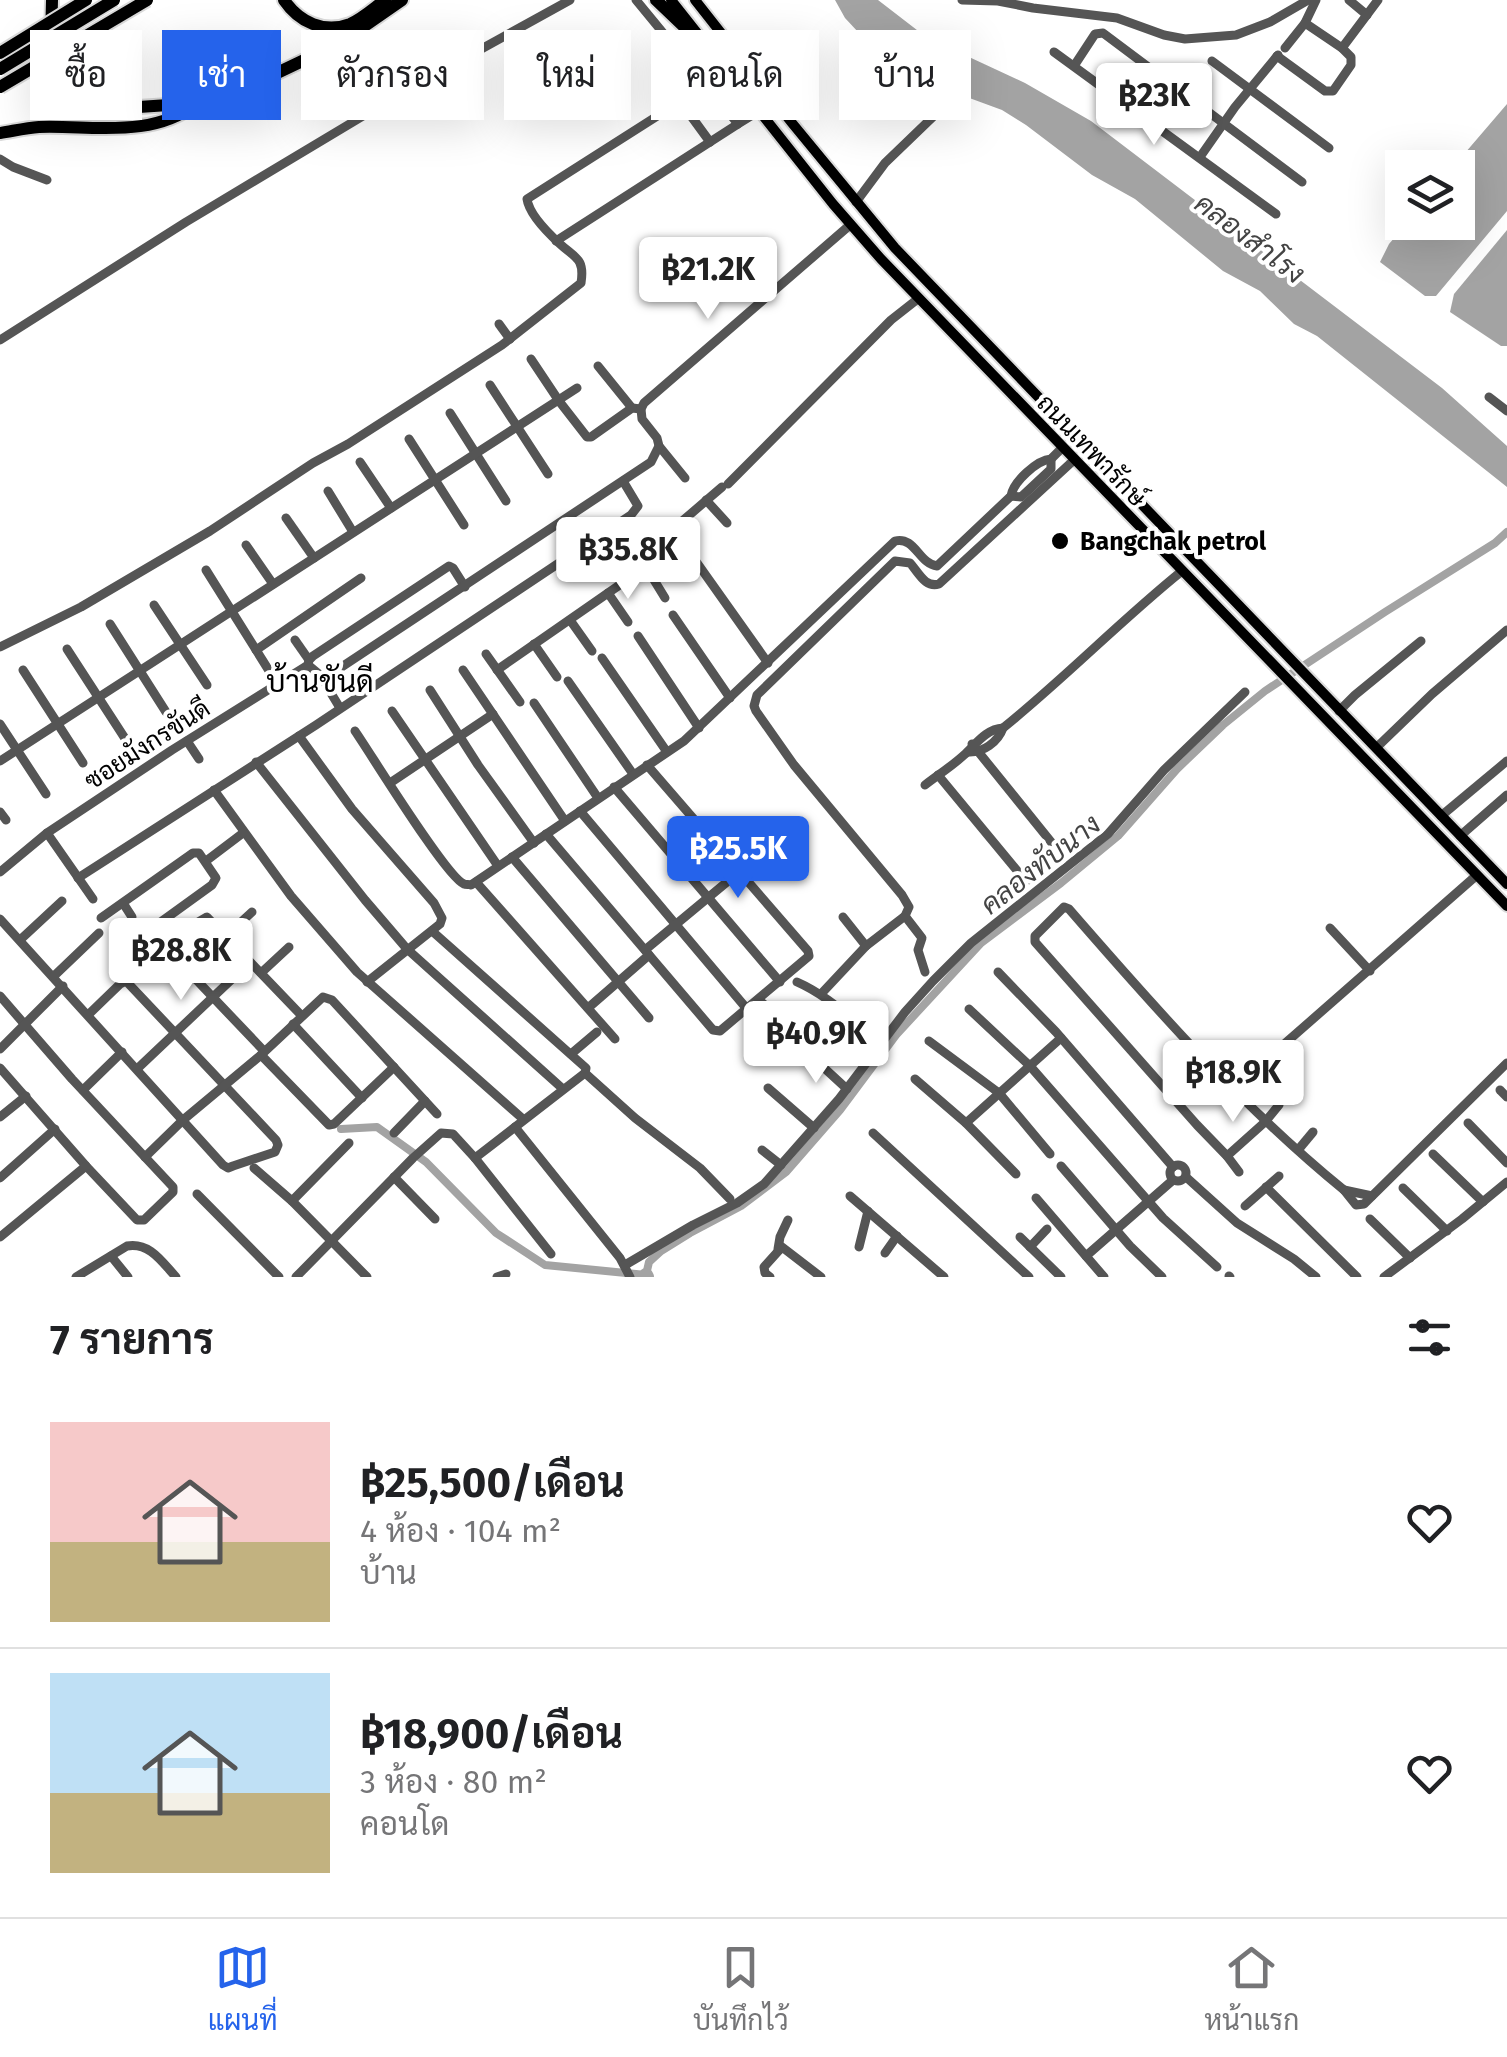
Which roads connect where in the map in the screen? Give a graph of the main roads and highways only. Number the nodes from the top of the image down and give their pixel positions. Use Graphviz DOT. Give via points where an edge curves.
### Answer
graph roads {
  1 [pos="52,0"];
  2 [pos="76,0"];
  3 [pos="86,0"];
  4 [pos="114,0"];
  5 [pos="148,0"];
  6 [pos="284,0"];
  7 [pos="385,0"];
  8 [pos="402,0"];
  9 [pos="656,0"];
  10 [pos="671,0"];
  11 [pos="695,0"];
  12 [pos="687,30"];
  13 [pos="695,30"];
  14 [pos="0,43"];
  15 [pos="0,53"];
  16 [pos="0,69"];
  17 [pos="281,71"];
  18 [pos="0,87"];
  19 [pos="162,105"];
  20 [pos="165,120"];
  21 [pos="766,120"];
  22 [pos="0,133"];
  23 [pos="1014,372"];
  24 [pos="1000,384"];
  25 [pos="1507,884"];
  26 [pos="1507,906"];
  1 -- 19 [label="highway" via="51,39 78,88 105,106"];
  2 -- 14 [label="highway, bridge"];
  3 -- 15 [label="highway, bridge"];
  4 -- 16 [label="highway, bridge"];
  5 -- 18 [label="highway, bridge"];
  6 -- 7 [label="highway" via="318,27 352,24"];
  8 -- 17 [label="highway" via="340,43"];
  9 -- 12 [label="highway"];
  10 -- 13 [label="main road, ถนนเทพารักษ์"];
  11 -- 23 [label="main road, ถนนเทพารักษ์" via="895,248"];
  20 -- 22 [label="highway" via="117,129"];
  21 -- 24 [label="main road, ถนนเทพารักษ์" via="850,224"];
  23 -- 24 [label="main road"];
  23 -- 25 [label="main road, ถนนเทพารักษ์"];
  24 -- 26 [label="main road, ถนนเทพารักษ์"];
}
